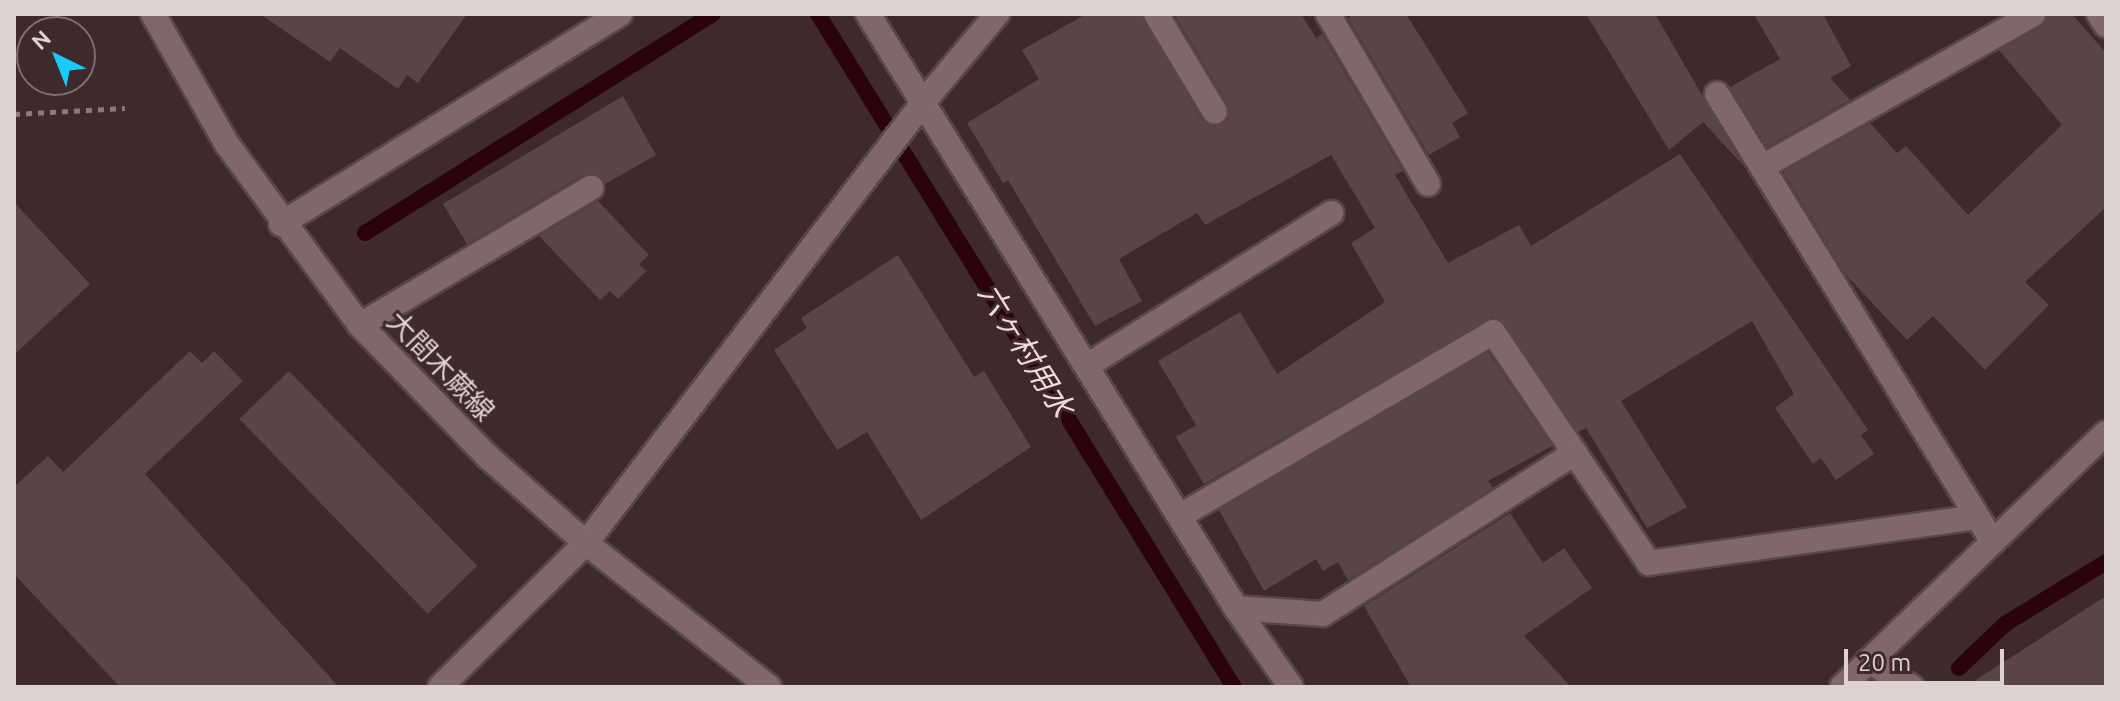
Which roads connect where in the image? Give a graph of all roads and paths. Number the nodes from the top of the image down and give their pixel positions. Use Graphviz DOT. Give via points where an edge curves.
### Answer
graph roads {
  1 [pos="153,14"];
  2 [pos="620,14"];
  3 [pos="868,14"];
  4 [pos="997,14"];
  5 [pos="1156,14"];
  6 [pos="1328,14"];
  7 [pos="2033,14"];
  8 [pos="2099,14"];
  9 [pos="2106,25"];
  10 [pos="1717,94"];
  11 [pos="926,99"];
  12 [pos="125,108"];
  13 [pos="1215,112"];
  14 [pos="14,114"];
  15 [pos="1762,167"];
  16 [pos="1428,184"];
  17 [pos="591,188"];
  18 [pos="1331,213"];
  19 [pos="281,224"];
  20 [pos="360,325"];
  21 [pos="1088,365"];
  22 [pos="2106,433"];
  23 [pos="1575,453"];
  24 [pos="1180,516"];
  25 [pos="1977,517"];
  26 [pos="1993,542"];
  27 [pos="586,543"];
  28 [pos="1236,608"];
  29 [pos="1868,661"];
  30 [pos="1910,686"];
  31 [pos="440,687"];
  32 [pos="769,687"];
  33 [pos="1291,687"];
  34 [pos="1842,687"];
  1 -- 19 [label="street, 大間木蕨線" via="227,144"];
  2 -- 19 [label="street"];
  3 -- 11 [label="street"];
  4 -- 11 [label="street"];
  5 -- 13 [label="street"];
  6 -- 16 [label="street"];
  7 -- 15 [label="street"];
  8 -- 9 [label="street"];
  10 -- 15 [label="street"];
  11 -- 21 [label="street"];
  11 -- 27 [label="street"];
  12 -- 14 [label="path"];
  15 -- 25 [label="street"];
  17 -- 20 [label="street"];
  18 -- 21 [label="street"];
  19 -- 20 [label="street, 大間木蕨線"];
  20 -- 27 [label="street, 大間木蕨線" via="488,457"];
  21 -- 24 [label="street"];
  22 -- 26 [label="street"];
  23 -- 24 [label="street" via="1493,332"];
  23 -- 25 [label="street" via="1649,563"];
  23 -- 28 [label="street" via="1323,614"];
  24 -- 28 [label="street"];
  25 -- 26 [label="street"];
  26 -- 29 [label="street"];
  27 -- 31 [label="street"];
  27 -- 32 [label="street, 大間木蕨線"];
  28 -- 33 [label="street"];
  29 -- 30 [label="street"];
  29 -- 34 [label="street"];
}
